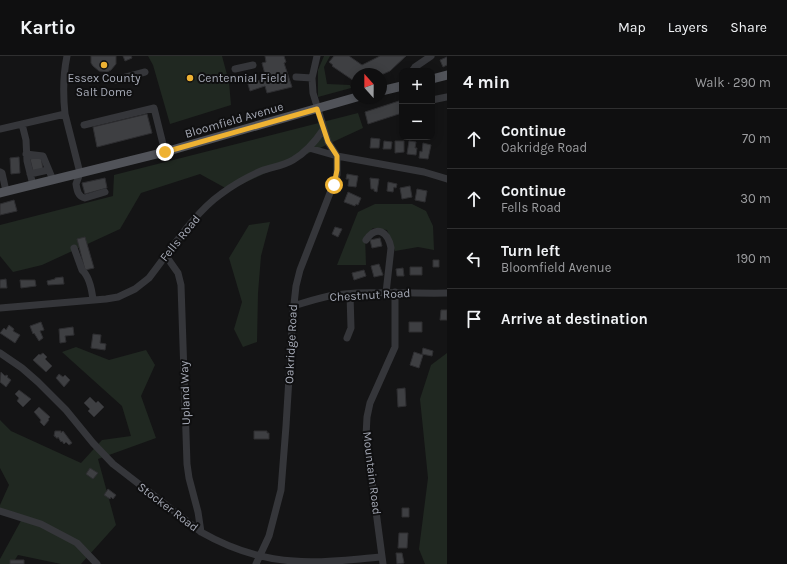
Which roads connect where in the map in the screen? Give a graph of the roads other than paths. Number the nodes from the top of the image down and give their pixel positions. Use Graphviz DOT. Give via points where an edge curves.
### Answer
graph roads {
  1 [pos="67,56"];
  2 [pos="316,56"];
  3 [pos="431,56"];
  4 [pos="253,64"];
  5 [pos="414,68"];
  6 [pos="235,70"];
  7 [pos="145,72"];
  8 [pos="447,75"];
  9 [pos="296,77"];
  10 [pos="312,78"];
  11 [pos="435,78"];
  12 [pos="115,80"];
  13 [pos="399,87"];
  14 [pos="387,90"];
  15 [pos="447,97"];
  16 [pos="351,99"];
  17 [pos="435,99"];
  18 [pos="317,109"];
  19 [pos="65,114"];
  20 [pos="22,124"];
  21 [pos="84,125"];
  22 [pos="0,129"];
  23 [pos="323,130"];
  24 [pos="309,148"];
  25 [pos="165,152"];
  26 [pos="26,154"];
  27 [pos="337,156"];
  28 [pos="48,170"];
  29 [pos="0,172"];
  30 [pos="80,173"];
  31 [pos="30,174"];
  32 [pos="447,179"];
  33 [pos="53,180"];
  34 [pos="33,185"];
  35 [pos="3,192"];
  36 [pos="105,192"];
  37 [pos="366,240"];
  38 [pos="74,248"];
  39 [pos="166,256"];
  40 [pos="394,292"];
  41 [pos="386,293"];
  42 [pos="447,293"];
  43 [pos="350,294"];
  44 [pos="93,300"];
  45 [pos="293,306"];
  46 [pos="0,308"];
  47 [pos="347,338"];
  48 [pos="0,352"];
  49 [pos="0,510"];
  50 [pos="201,532"];
  51 [pos="260,556"];
  52 [pos="383,560"];
  53 [pos="97,564"];
  54 [pos="256,564"];
  1 -- 19 [label="street" via="64,82"];
  2 -- 10 [label="street"];
  3 -- 5 [label="street"];
  4 -- 6 [label="street"];
  7 -- 12 [label="street"];
  8 -- 11 [label="main road"];
  9 -- 10 [label="street"];
  10 -- 18 [label="street"];
  13 -- 14 [label="main road"];
  15 -- 17 [label="street"];
  16 -- 18 [label="main road, Bloomfield Avenue"];
  18 -- 23 [label="street"];
  18 -- 25 [label="main road, Bloomfield Avenue"];
  19 -- 20 [label="street"];
  19 -- 30 [label="street"];
  20 -- 22 [label="street"];
  20 -- 26 [label="street"];
  21 -- 25 [label="street" via="154,108"];
  23 -- 24 [label="street, Fells Road"];
  23 -- 27 [label="street"];
  24 -- 27 [label="street"];
  24 -- 39 [label="street, Fells Road" via="293,160 255,174 220,194 200,213"];
  25 -- 30 [label="main road, Bloomfield Avenue"];
  26 -- 28 [label="street" via="43,156"];
  26 -- 31 [label="street"];
  27 -- 32 [label="street" via="424,172"];
  27 -- 45 [label="street, Oakridge Road" via="336,180 300,270"];
  28 -- 31 [label="street"];
  28 -- 33 [label="street"];
  29 -- 35 [label="street"];
  30 -- 33 [label="main road, Bloomfield Avenue"];
  30 -- 36 [label="street" via="76,184 82,198"];
  31 -- 34 [label="street"];
  33 -- 34 [label="main road, Bloomfield Avenue"];
  34 -- 35 [label="main road, Bloomfield Avenue"];
  37 -- 41 [label="street" via="378,230 385,234 390,242"];
  38 -- 44 [label="street" via="92,289"];
  39 -- 44 [label="street, Fells Road" via="149,278 135,289 118,297"];
  39 -- 50 [label="street, Upland Way" via="176,270 181,285 187,464"];
  40 -- 41 [label="street, Chestnut Road"];
  40 -- 42 [label="street, Chestnut Road"];
  40 -- 52 [label="street, Mountain Road" via="395,347 370,404 366,423"];
  41 -- 43 [label="street, Chestnut Road"];
  43 -- 45 [label="street, Chestnut Road" via="320,298"];
  43 -- 47 [label="street" via="351,328"];
  44 -- 46 [label="street, Fells Road"];
  45 -- 51 [label="street, Oakridge Road" via="281,490 271,531"];
  48 -- 50 [label="street, Stocker Road" via="43,387 113,464"];
  49 -- 53 [label="street" via="41,524 77,543"];
  50 -- 51 [label="street, Stocker Road" via="231,547"];
  51 -- 52 [label="street, Stocker Road" via="308,562"];
  51 -- 54 [label="street, Oakridge Road"];
}
